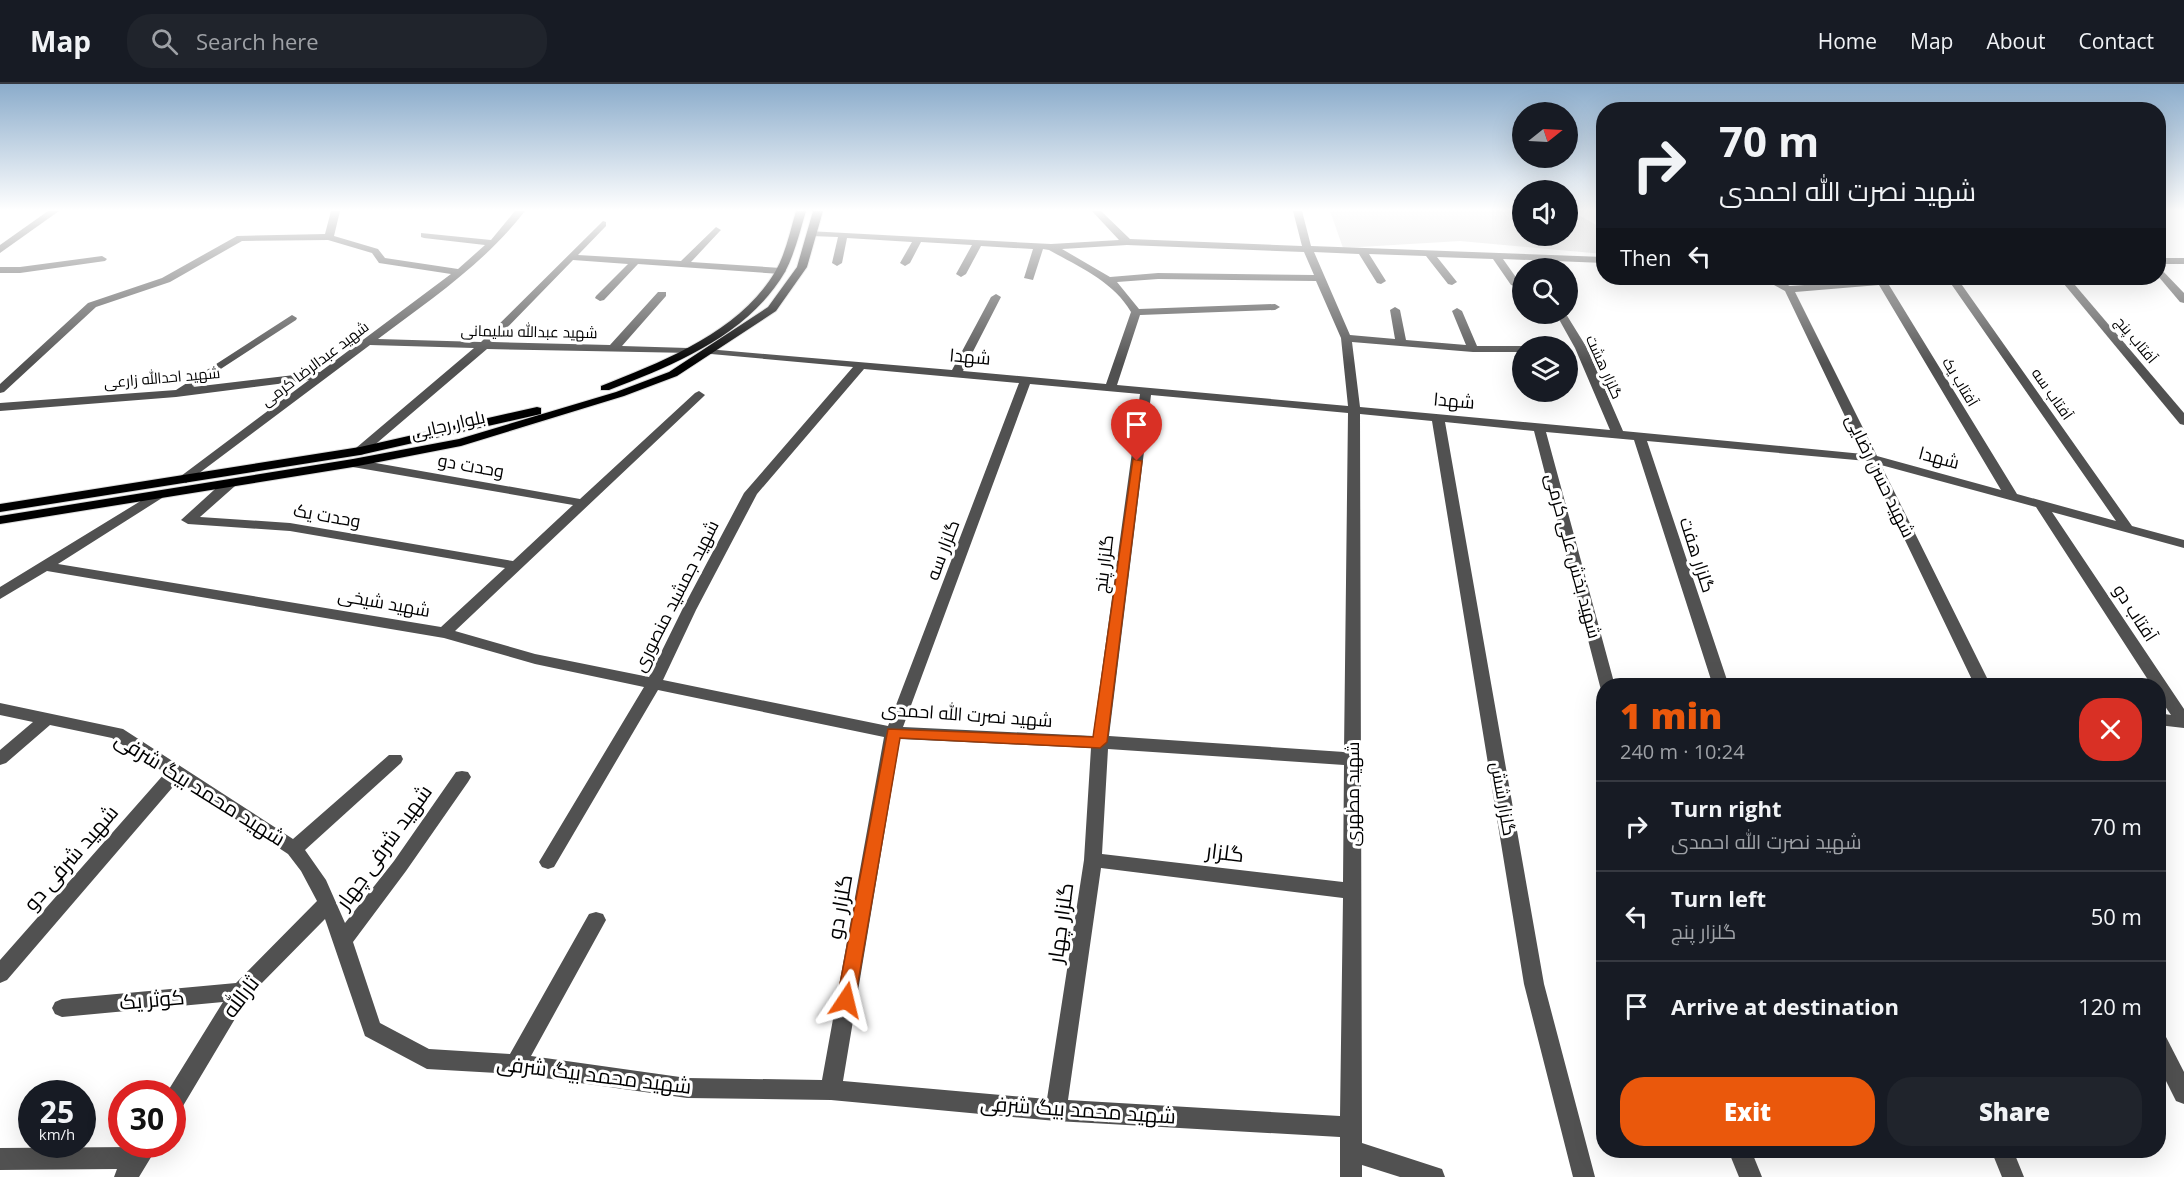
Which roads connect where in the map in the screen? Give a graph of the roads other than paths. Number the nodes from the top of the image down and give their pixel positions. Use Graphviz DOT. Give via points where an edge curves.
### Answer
graph roads {
  1 [pos="80,262"];
  2 [pos="198,262"];
  3 [pos="389,262"];
  4 [pos="471,262"];
  5 [pos="565,262"];
  6 [pos="635,262"];
  7 [pos="686,262"];
  8 [pos="783,262"];
  9 [pos="802,262"];
  10 [pos="968,262"];
  11 [pos="1034,262"];
  12 [pos="1076,262"];
  13 [pos="1314,262"];
  14 [pos="1369,262"];
  15 [pos="1436,262"];
  16 [pos="1500,262"];
  17 [pos="683,265"];
  18 [pos="0,270"];
  19 [pos="780,271"];
  20 [pos="460,272"];
  21 [pos="961,274"];
  22 [pos="1029,278"];
  23 [pos="1322,278"];
  24 [pos="1512,279"];
  25 [pos="2166,279"];
  26 [pos="1107,280"];
  27 [pos="1381,281"];
  28 [pos="1452,282"];
  29 [pos="1781,285"];
  30 [pos="1842,285"];
  31 [pos="1884,285"];
  32 [pos="1957,285"];
  33 [pos="2070,285"];
  34 [pos="1789,289"];
  35 [pos="662,294"];
  36 [pos="996,297"];
  37 [pos="600,298"];
  38 [pos="2184,300"];
  39 [pos="1275,307"];
  40 [pos="1395,310"];
  41 [pos="1457,311"];
  42 [pos="1136,312"];
  43 [pos="292,318"];
  44 [pos="1567,324"];
  45 [pos="1347,338"];
  46 [pos="370,342"];
  47 [pos="1401,342"];
  48 [pos="483,346"];
  49 [pos="1581,348"];
  50 [pos="613,349"];
  51 [pos="1473,349"];
  52 [pos="1512,349"];
  53 [pos="688,351"];
  54 [pos="711,351"];
  55 [pos="861,365"];
  56 [pos="956,374"];
  57 [pos="326,375"];
  58 [pos="1026,380"];
  59 [pos="1110,388"];
  60 [pos="0,390"];
  61 [pos="1146,391"];
  62 [pos="176,393"];
  63 [pos="699,394"];
  64 [pos="0,407"];
  65 [pos="1354,410"];
  66 [pos="1438,418"];
  67 [pos="2184,421"];
  68 [pos="1539,427"];
  69 [pos="1618,434"];
  70 [pos="1638,436"];
  71 [pos="357,457"];
  72 [pos="1871,458"];
  73 [pos="186,479"];
  74 [pos="230,483"];
  75 [pos="157,495"];
  76 [pos="2012,497"];
  77 [pos="583,503"];
  78 [pos="2040,504"];
  79 [pos="0,508"];
  80 [pos="0,520"];
  81 [pos="2128,529"];
  82 [pos="2184,544"];
  83 [pos="45,566"];
  84 [pos="516,566"];
  85 [pos="0,594"];
  86 [pos="444,633"];
  87 [pos="1605,678"];
  88 [pos="1718,678"];
  89 [pos="1979,678"];
  90 [pos="2155,678"];
  91 [pos="653,685"];
  92 [pos="2166,695"];
  93 [pos="0,709"];
  94 [pos="46,719"];
  95 [pos="2166,720"];
  96 [pos="893,732"];
  97 [pos="1100,742"];
  98 [pos="0,759"];
  99 [pos="394,759"];
  100 [pos="1353,759"];
  101 [pos="176,772"];
  102 [pos="462,777"];
  103 [pos="294,849"];
  104 [pos="1093,860"];
  105 [pos="548,862"];
  106 [pos="1352,891"];
  107 [pos="327,904"];
  108 [pos="596,920"];
  109 [pos="341,943"];
  110 [pos="0,974"];
  111 [pos="241,991"];
  112 [pos="62,1008"];
  113 [pos="2166,1058"];
  114 [pos="516,1064"];
  115 [pos="186,1081"];
  116 [pos="831,1090"];
  117 [pos="2184,1094"];
  118 [pos="1056,1110"];
  119 [pos="1351,1127"];
  120 [pos="1351,1150"];
  121 [pos="108,1153"];
  122 [pos="138,1158"];
  123 [pos="1743,1158"];
  124 [pos="2005,1158"];
  125 [pos="0,1159"];
  126 [pos="125,1177"];
  127 [pos="1351,1177"];
  128 [pos="1434,1177"];
  129 [pos="1584,1177"];
  130 [pos="1751,1177"];
  131 [pos="2013,1177"];
  1 -- 18 [label="street"];
  2 -- 60 [label="street" via="166,280 92,305"];
  3 -- 20 [label="street"];
  4 -- 20 [label="street, شهید عبدالرضا کرمی"];
  5 -- 48 [label="street"];
  6 -- 17 [label="street"];
  6 -- 37 [label="street"];
  7 -- 17 [label="street"];
  8 -- 19 [label="main road, بلوار رجایی"];
  9 -- 54 [label="main road, بلوار رجایی" via="772,309"];
  10 -- 21 [label="street"];
  11 -- 22 [label="street"];
  12 -- 26 [label="street"];
  13 -- 23 [label="street, شهید مطهری"];
  14 -- 27 [label="street"];
  15 -- 28 [label="street"];
  16 -- 24 [label="street"];
  17 -- 19 [label="street"];
  19 -- 53 [label="main road, بلوار رجایی" via="751,307 716,336"];
  20 -- 46 [label="street, شهید عبدالرضا کرمی"];
  23 -- 26 [label="street" via="1158,276"];
  23 -- 45 [label="street, شهید مطهری"];
  25 -- 38 [label="street"];
  26 -- 42 [label="street" via="1131,300"];
  29 -- 34 [label="street"];
  30 -- 34 [label="street"];
  31 -- 76 [label="street, آفتاب یک"];
  32 -- 81 [label="street, آفتاب سه"];
  33 -- 67 [label="street, آفتاب پنج"];
  34 -- 72 [label="street, شهید حسن رضایی"];
  35 -- 50 [label="street"];
  36 -- 56 [label="street"];
  39 -- 42 [label="street"];
  40 -- 47 [label="street"];
  41 -- 51 [label="street"];
  42 -- 59 [label="street"];
  43 -- 62 [label="street"];
  44 -- 49 [label="street, گلزار هشت"];
  45 -- 47 [label="street"];
  45 -- 65 [label="street, شهید مطهری"];
  46 -- 48 [label="street, شهید عبدالله سلیمانی"];
  46 -- 57 [label="street, شهید عبدالرضا کرمی"];
  47 -- 51 [label="street"];
  48 -- 50 [label="street, شهید عبدالله سلیمانی"];
  48 -- 71 [label="street"];
  49 -- 69 [label="street, گلزار هشت"];
  50 -- 53 [label="street, شهید عبدالله سلیمانی"];
  51 -- 52 [label="street"];
  53 -- 71 [label="main road, بلوار رجایی" via="563,404"];
  54 -- 55 [label="street, شهدا"];
  54 -- 71 [label="main road, بلوار رجایی" via="673,374 570,411 461,442"];
  55 -- 56 [label="street, شهدا"];
  55 -- 91 [label="street, شهید جمشید منصوری" via="751,493"];
  56 -- 58 [label="street, شهدا"];
  57 -- 62 [label="street, شهید احدالله زارعی"];
  57 -- 73 [label="street, شهید عبدالرضا کرمی"];
  58 -- 59 [label="street, شهدا"];
  58 -- 96 [label="street, گلزار سه"];
  59 -- 61 [label="street, شهدا"];
  61 -- 65 [label="street, شهدا"];
  61 -- 97 [label="street, گلزار پنج"];
  62 -- 64 [label="street, شهید احدالله زارعی"];
  63 -- 77 [label="street, شهید شیخی"];
  65 -- 66 [label="street, شهدا"];
  65 -- 100 [label="street, شهید مطهری"];
  66 -- 68 [label="street, شهدا"];
  66 -- 129 [label="street, گلزار شش" via="1534,984"];
  68 -- 69 [label="street, شهدا"];
  68 -- 87 [label="street, شهید بخش علی کرمی"];
  69 -- 70 [label="street, شهدا"];
  70 -- 72 [label="street, شهدا"];
  70 -- 88 [label="street, گلزار هفت"];
  71 -- 73 [label="main road, بلوار رجایی"];
  71 -- 74 [label="main road, بلوار رجایی"];
  71 -- 77 [label="street, وحدت دو"];
  72 -- 76 [label="street, شهدا"];
  72 -- 89 [label="street, شهید حسن رضایی"];
  73 -- 79 [label="main road, بلوار رجایی"];
  74 -- 75 [label="main road, بلوار رجایی"];
  74 -- 84 [label="street, وحدت یک" via="188,520 290,527"];
  75 -- 80 [label="main road, بلوار رجایی"];
  75 -- 83 [label="street"];
  76 -- 78 [label="street, شهدا"];
  77 -- 84 [label="street, شهید شیخی"];
  78 -- 81 [label="street, شهدا"];
  78 -- 90 [label="street, آفتاب دو"];
  81 -- 82 [label="street, شهدا"];
  83 -- 85 [label="street"];
  83 -- 86 [label="street, شهید شیخی"];
  84 -- 86 [label="street, شهید شیخی"];
  86 -- 91 [label="street, شهید نصرت الله احمدی" via="535,659"];
  91 -- 96 [label="street, شهید نصرت الله احمدی"];
  91 -- 105 [label="street, شهید جمشید منصوری"];
  92 -- 95 [label="street, آفتاب دو" via="2184,722"];
  93 -- 94 [label="street, شهید محمد بیگ شرفی"];
  94 -- 98 [label="street"];
  94 -- 101 [label="street, شهید محمد بیگ شرفی" via="117,733"];
  96 -- 97 [label="street, شهید نصرت الله احمدی"];
  96 -- 116 [label="street, گلزار دو"];
  97 -- 100 [label="street, شهید نصرت الله احمدی"];
  97 -- 104 [label="street, گلزار چهار"];
  99 -- 103 [label="street"];
  100 -- 106 [label="street, شهید مطهری"];
  101 -- 103 [label="street, شهید محمد بیگ شرفی"];
  101 -- 110 [label="street, شهید شرفی دو"];
  102 -- 109 [label="street, شهید شرفی چهار"];
  103 -- 107 [label="street, شهید محمد بیگ شرفی" via="306,861"];
  104 -- 106 [label="street, گلزار"];
  104 -- 118 [label="street, گلزار چهار"];
  106 -- 119 [label="street, شهید مطهری"];
  107 -- 109 [label="street, شهید محمد بیگ شرفی"];
  107 -- 111 [label="street, ثارالله"];
  108 -- 114 [label="street"];
  109 -- 114 [label="street, شهید محمد بیگ شرفی" via="372,1029 427,1059"];
  111 -- 112 [label="street, کوثر یک"];
  111 -- 115 [label="street, ثارالله"];
  113 -- 117 [label="street"];
  114 -- 116 [label="street, شهید محمد بیگ شرفی" via="687,1088"];
  116 -- 118 [label="street, شهید محمد بیگ شرفی"];
  118 -- 119 [label="street, شهید محمد بیگ شرفی"];
  119 -- 120 [label="street, شهید مطهری"];
  120 -- 127 [label="street, شهید مطهری"];
  120 -- 128 [label="street"];
  121 -- 125 [label="street"];
  122 -- 126 [label="street"];
  123 -- 130 [label="street"];
  124 -- 131 [label="street"];
}
